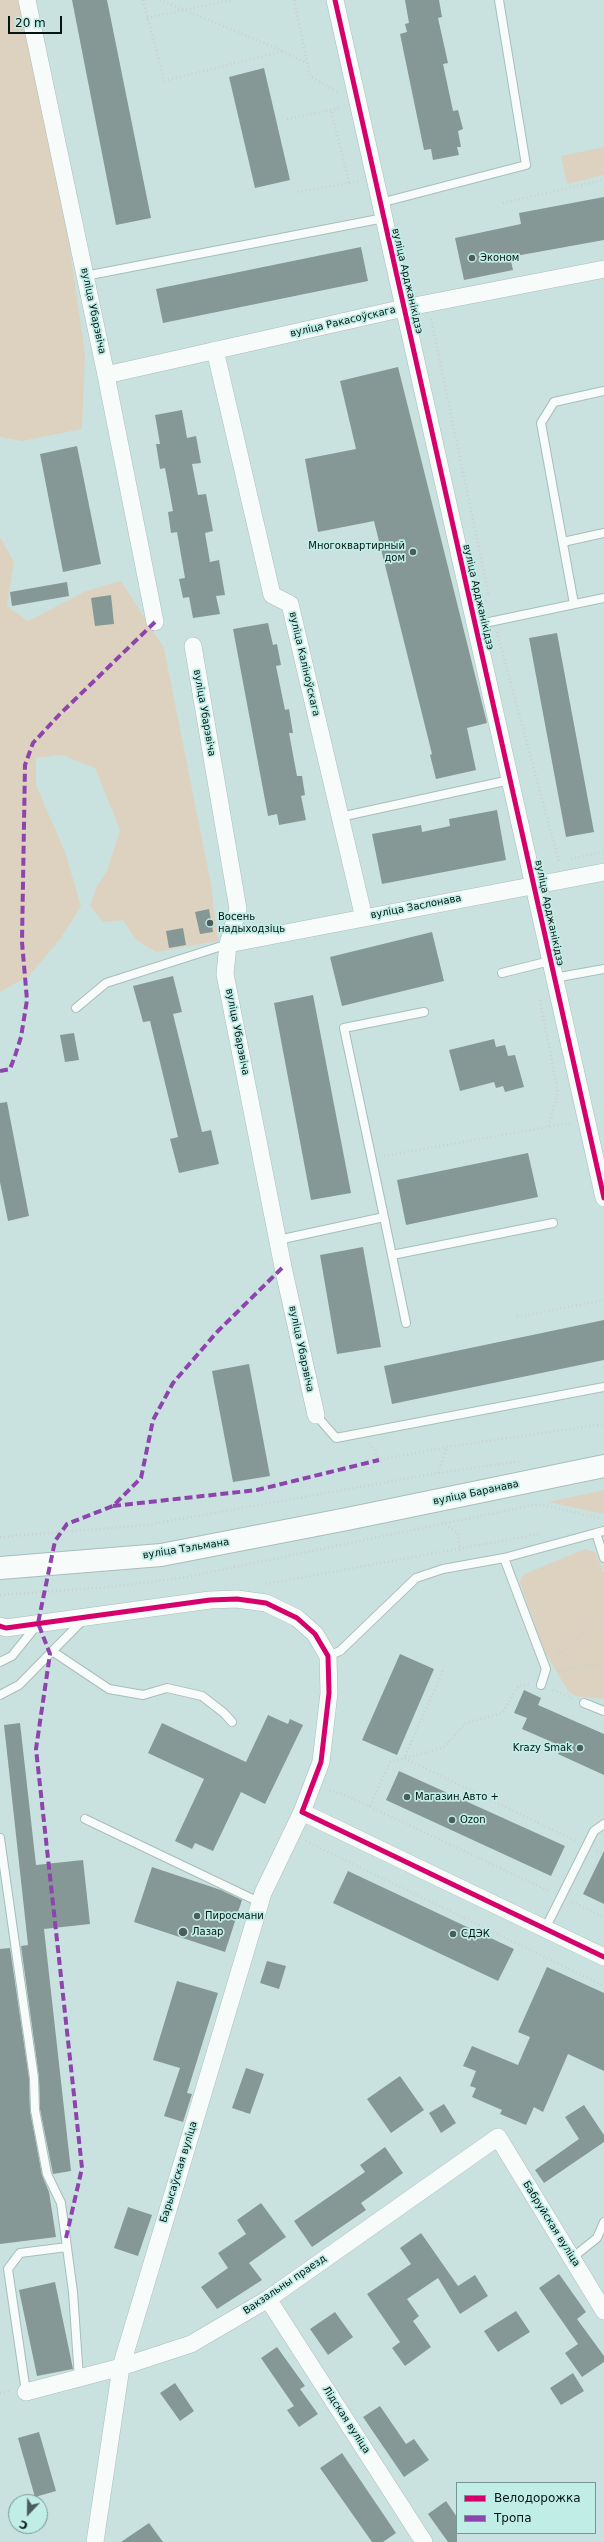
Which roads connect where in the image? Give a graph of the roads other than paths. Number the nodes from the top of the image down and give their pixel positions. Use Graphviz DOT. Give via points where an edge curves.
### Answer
graph roads {
  1 [pos="27,0"];
  2 [pos="335,0"];
  3 [pos="499,0"];
  4 [pos="382,210"];
  5 [pos="604,269"];
  6 [pos="85,276"];
  7 [pos="404,308"];
  8 [pos="216,350"];
  9 [pos="106,375"];
  10 [pos="604,391"];
  11 [pos="604,533"];
  12 [pos="563,542"];
  13 [pos="604,598"];
  14 [pos="574,604"];
  15 [pos="155,622"];
  16 [pos="475,625"];
  17 [pos="193,646"];
  18 [pos="510,780"];
  19 [pos="340,817"];
  20 [pos="604,872"];
  21 [pos="533,884"];
  22 [pos="364,918"];
  23 [pos="228,944"];
  24 [pos="550,961"];
  25 [pos="604,969"];
  26 [pos="502,973"];
  27 [pos="554,978"];
  28 [pos="76,1008"];
  29 [pos="424,1012"];
  30 [pos="601,1170"];
  31 [pos="604,1198"];
  32 [pos="384,1217"];
  33 [pos="553,1223"];
  34 [pos="278,1240"];
  35 [pos="392,1255"];
  36 [pos="406,1323"];
  37 [pos="604,1387"];
  38 [pos="316,1415"];
  39 [pos="602,1467"];
  40 [pos="347,1519"];
  41 [pos="600,1532"];
  42 [pos="504,1558"];
  43 [pos="604,1558"];
  44 [pos="0,1568"];
  45 [pos="86,1617"];
  46 [pos="38,1623"];
  47 [pos="0,1626"];
  48 [pos="52,1652"];
  49 [pos="328,1656"];
  50 [pos="0,1662"];
  51 [pos="541,1685"];
  52 [pos="0,1695"];
  53 [pos="584,1703"];
  54 [pos="604,1712"];
  55 [pos="232,1722"];
  56 [pos="302,1812"];
  57 [pos="85,1819"];
  58 [pos="604,1824"];
  59 [pos="0,1838"];
  60 [pos="260,1902"];
  61 [pos="545,1929"];
  62 [pos="604,1957"];
  63 [pos="498,2137"];
  64 [pos="604,2222"];
  65 [pos="67,2247"];
  66 [pos="572,2258"];
  67 [pos="268,2299"];
  68 [pos="604,2311"];
  69 [pos="121,2367"];
  70 [pos="79,2378"];
  71 [pos="26,2392"];
  72 [pos="95,2542"];
  73 [pos="424,2542"];
  1 -- 6 [label="street, вуліца Убарэвіча"];
  2 -- 4 [label="street, вуліца Арджанікідзэ"];
  3 -- 4 [label="lane" via="526,165"];
  4 -- 6 [label="lane"];
  4 -- 7 [label="street, вуліца Арджанікідзэ"];
  5 -- 7 [label="street, вуліца Ракасоўскага"];
  6 -- 9 [label="street, вуліца Убарэвіча"];
  7 -- 8 [label="street, вуліца Ракасоўскага"];
  7 -- 16 [label="street, вуліца Арджанікідзэ"];
  8 -- 9 [label="street, вуліца Ракасоўскага"];
  8 -- 19 [label="street, вуліца Каліноўскага" via="272,595 290,604"];
  9 -- 15 [label="street, вуліца Убарэвіча"];
  10 -- 12 [label="lane" via="554,402 540,423"];
  11 -- 12 [label="lane"];
  12 -- 14 [label="lane"];
  13 -- 14 [label="lane"];
  14 -- 16 [label="lane"];
  16 -- 18 [label="street, вуліца Арджанікідзэ"];
  17 -- 23 [label="street, вуліца Убарэвіча" via="238,909"];
  18 -- 19 [label="lane"];
  18 -- 21 [label="street, вуліца Арджанікідзэ"];
  19 -- 22 [label="street, вуліца Каліноўскага"];
  20 -- 21 [label="street, вуліца Заслонава"];
  21 -- 22 [label="street, вуліца Заслонава"];
  21 -- 24 [label="street, вуліца Арджанікідзэ"];
  22 -- 23 [label="street, вуліца Заслонава"];
  23 -- 28 [label="lane" via="106,983"];
  23 -- 34 [label="street, вуліца Убарэвіча" via="225,974"];
  24 -- 26 [label="lane"];
  24 -- 27 [label="street, вуліца Арджанікідзэ"];
  25 -- 27 [label="lane"];
  27 -- 30 [label="street, вуліца Арджанікідзэ" via="586,1120"];
  29 -- 32 [label="lane" via="344,1028"];
  30 -- 31 [label="street, вуліца Арджанікідзэ"];
  32 -- 34 [label="lane"];
  32 -- 35 [label="lane"];
  33 -- 35 [label="lane"];
  34 -- 38 [label="street, вуліца Убарэвіча"];
  35 -- 36 [label="lane"];
  37 -- 38 [label="lane" via="336,1438"];
  39 -- 40 [label="main road, вуліца Баранава"];
  40 -- 44 [label="main road, вуліца Тэльмана" via="161,1555"];
  41 -- 42 [label="lane"];
  41 -- 43 [label="lane"];
  42 -- 49 [label="lane" via="416,1578 340,1651"];
  42 -- 51 [label="lane" via="546,1669"];
  45 -- 46 [label="street"];
  45 -- 48 [label="lane"];
  45 -- 49 [label="street" via="210,1600 266,1603 297,1618 315,1634"];
  46 -- 47 [label="street" via="6,1628"];
  46 -- 50 [label="lane" via="12,1656"];
  48 -- 52 [label="lane" via="19,1685"];
  48 -- 55 [label="lane" via="109,1689 143,1695 167,1688 202,1696 224,1712"];
  49 -- 56 [label="street, Барысаўская вуліца" via="329,1693 322,1762"];
  53 -- 54 [label="lane"];
  56 -- 60 [label="street, Барысаўская вуліца"];
  56 -- 61 [label="street"];
  57 -- 60 [label="lane"];
  58 -- 61 [label="lane" via="594,1831"];
  59 -- 65 [label="lane" via="34,2078 36,2110 47,2174 61,2203"];
  60 -- 69 [label="street, Барысаўская вуліца"];
  61 -- 62 [label="street"];
  63 -- 66 [label="street, Бабруйская вуліца"];
  63 -- 67 [label="street, Вакзальны праезд"];
  64 -- 66 [label="lane" via="597,2238"];
  65 -- 70 [label="lane"];
  65 -- 71 [label="lane" via="20,2253 8,2269"];
  66 -- 68 [label="street, Бабруйская вуліца"];
  67 -- 69 [label="street, Вакзальны праезд" via="191,2344"];
  67 -- 73 [label="street, Лідская вуліца"];
  69 -- 70 [label="street, Вакзальны праезд"];
  69 -- 72 [label="street, Барысаўская вуліца"];
  70 -- 71 [label="street, Вакзальны праезд"];
}
